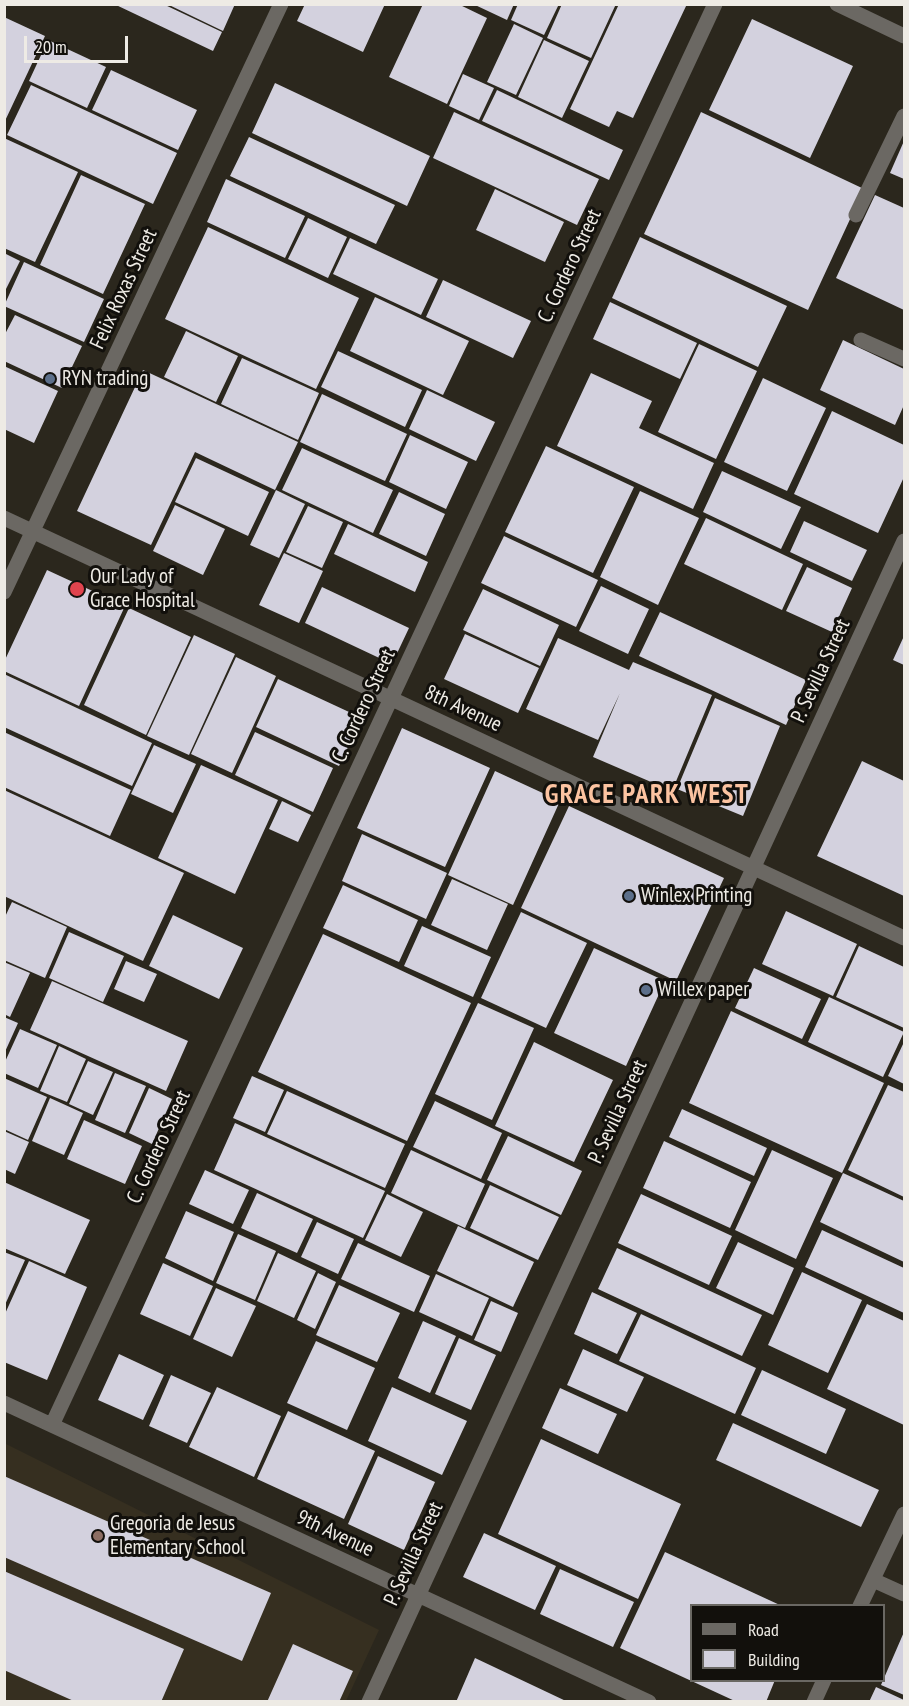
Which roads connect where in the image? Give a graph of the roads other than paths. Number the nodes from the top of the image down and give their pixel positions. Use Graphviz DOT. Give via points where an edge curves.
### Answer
graph roads {
  1 [pos="281,4"];
  2 [pos="715,4"];
  3 [pos="837,4"];
  4 [pos="904,36"];
  5 [pos="904,116"];
  6 [pos="856,215"];
  7 [pos="861,340"];
  8 [pos="904,359"];
  9 [pos="4,518"];
  10 [pos="33,532"];
  11 [pos="904,541"];
  12 [pos="4,592"];
  13 [pos="391,699"];
  14 [pos="754,868"];
  15 [pos="904,938"];
  16 [pos="4,1403"];
  17 [pos="52,1425"];
  18 [pos="904,1514"];
  19 [pos="873,1580"];
  20 [pos="904,1594"];
  21 [pos="418,1595"];
  22 [pos="861,1604"];
  23 [pos="823,1682"];
  24 [pos="369,1701"];
  25 [pos="649,1701"];
  26 [pos="814,1701"];
  1 -- 10 [label="street, Felix Roxas Street"];
  2 -- 13 [label="street, C. Cordero Street"];
  3 -- 4 [label="street"];
  5 -- 6 [label="street"];
  7 -- 8 [label="street"];
  9 -- 10 [label="street, 8th Avenue"];
  10 -- 12 [label="street, Felix Roxas Street"];
  10 -- 13 [label="street, 8th Avenue"];
  11 -- 14 [label="street, P. Sevilla Street"];
  13 -- 14 [label="street, 8th Avenue"];
  13 -- 17 [label="street, C. Cordero Street"];
  14 -- 15 [label="street, 8th Avenue"];
  14 -- 21 [label="street, P. Sevilla Street"];
  16 -- 17 [label="street, 9th Avenue"];
  17 -- 21 [label="street, 9th Avenue"];
  18 -- 19 [label="street"];
  19 -- 20 [label="street"];
  19 -- 22 [label="street"];
  21 -- 24 [label="street, P. Sevilla Street"];
  21 -- 25 [label="street, 9th Avenue"];
  23 -- 26 [label="street"];
}
